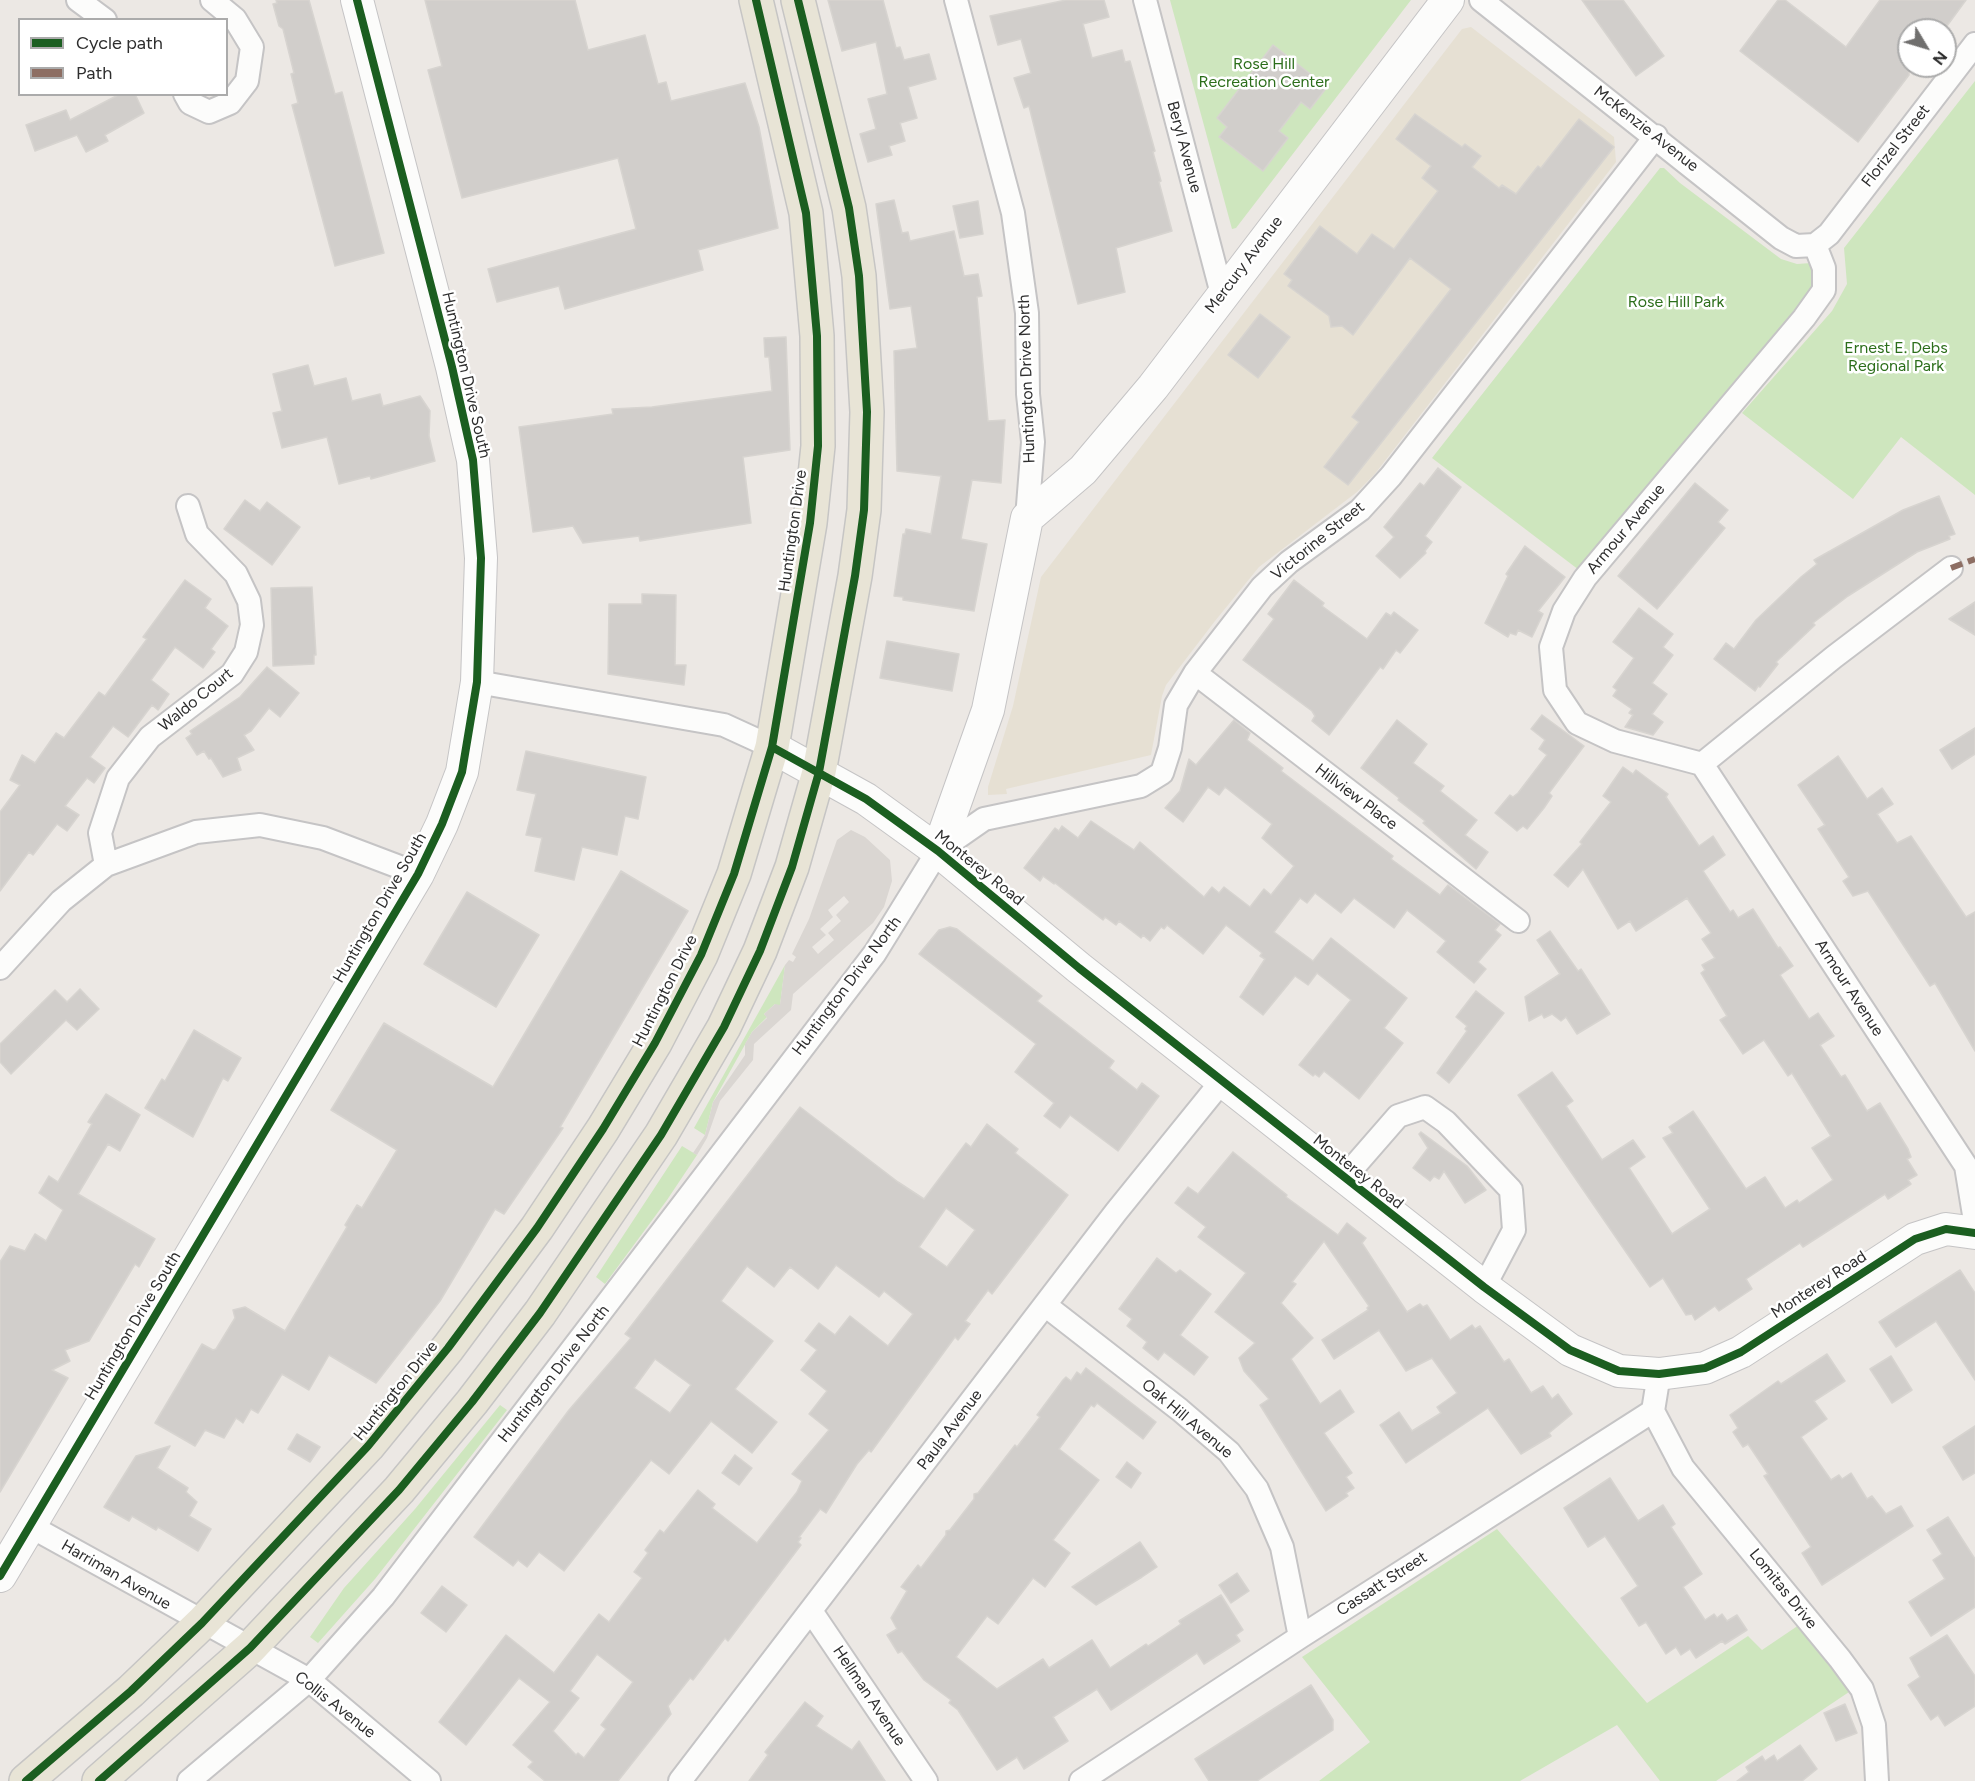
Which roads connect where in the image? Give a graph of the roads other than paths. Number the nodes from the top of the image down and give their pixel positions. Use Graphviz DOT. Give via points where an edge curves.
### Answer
graph roads {
  1 [pos="78,0"];
  2 [pos="212,0"];
  3 [pos="357,0"];
  4 [pos="756,0"];
  5 [pos="798,0"];
  6 [pos="956,0"];
  7 [pos="1145,0"];
  8 [pos="1448,0"];
  9 [pos="1481,0"];
  10 [pos="102,18"];
  11 [pos="1975,44"];
  12 [pos="186,96"];
  13 [pos="1656,136"];
  14 [pos="1815,245"];
  15 [pos="1222,294"];
  16 [pos="188,506"];
  17 [pos="1027,518"];
  18 [pos="1951,568"];
  19 [pos="1195,673"];
  20 [pos="477,682"];
  21 [pos="772,747"];
  22 [pos="1702,764"];
  23 [pos="819,772"];
  24 [pos="938,851"];
  25 [pos="106,865"];
  26 [pos="418,874"];
  27 [pos="1518,921"];
  28 [pos="0,968"];
  29 [pos="1222,1081"];
  30 [pos="1344,1178"];
  31 [pos="1975,1221"];
  32 [pos="1975,1233"];
  33 [pos="1484,1287"];
  34 [pos="1045,1305"];
  35 [pos="1659,1374"];
  36 [pos="1653,1411"];
  37 [pos="30,1526"];
  38 [pos="0,1576"];
  39 [pos="812,1611"];
  40 [pos="202,1623"];
  41 [pos="1300,1636"];
  42 [pos="250,1648"];
  43 [pos="309,1680"];
  44 [pos="26,1781"];
  45 [pos="99,1781"];
  46 [pos="189,1781"];
  47 [pos="429,1781"];
  48 [pos="681,1781"];
  49 [pos="926,1781"];
  50 [pos="1081,1781"];
  51 [pos="1877,1781"];
  1 -- 10 [label="street"];
  2 -- 12 [label="street" via="235,19 252,47 247,81 230,103 209,112 190,103"];
  3 -- 20 [label="street, Huntington Drive South" via="452,367 472,460 481,558"];
  4 -- 21 [label="main road, Huntington Drive" via="806,213 817,336 818,446 810,523"];
  5 -- 23 [label="main road" via="849,208 859,276 867,412 864,510"];
  6 -- 17 [label="street, Huntington Drive North" via="1013,213 1028,314 1028,394 1033,442"];
  7 -- 15 [label="street, Beryl Avenue"];
  8 -- 15 [label="street, Mercury Avenue"];
  9 -- 13 [label="street, McKenzie Avenue"];
  11 -- 14 [label="street, Florizel Street" via="1829,234"];
  13 -- 14 [label="street, McKenzie Avenue" via="1781,238 1796,246"];
  13 -- 19 [label="street, Victorine Street" via="1391,476 1360,510 1262,587"];
  14 -- 22 [label="street, Armour Avenue" via="1824,268 1824,290 1585,578 1564,611 1551,647 1555,690 1577,723 1615,741"];
  15 -- 17 [label="street, Mercury Avenue" via="1154,387 1083,470"];
  16 -- 25 [label="street, Waldo Court" via="196,534 236,574 249,601 252,625 246,652 232,675 150,737 118,778 100,833"];
  17 -- 24 [label="street, Huntington Drive North" via="988,710"];
  18 -- 22 [label="street"];
  19 -- 24 [label="street, Victorine Street" via="1176,705 1162,773 1141,786 984,819"];
  19 -- 27 [label="street, Hillview Place"];
  20 -- 21 [label="street, Monterey Road" via="724,725"];
  20 -- 26 [label="street, Huntington Drive South" via="462,772"];
  21 -- 23 [label="street, Monterey Road"];
  21 -- 40 [label="main road, Huntington Drive" via="734,874 701,955 655,1043 603,1129 537,1228 398,1410 292,1531"];
  22 -- 31 [label="street, Armour Avenue" via="1966,1166"];
  23 -- 24 [label="street, Monterey Road" via="866,798"];
  23 -- 42 [label="main road" via="792,867 760,951 724,1028 661,1135 540,1313 472,1402 399,1490"];
  24 -- 29 [label="street, Monterey Road"];
  24 -- 43 [label="street, Huntington Drive North" via="875,953 383,1597"];
  25 -- 26 [label="street" via="196,832 260,825 323,838"];
  25 -- 28 [label="street" via="61,901"];
  26 -- 37 [label="street, Huntington Drive South"];
  29 -- 30 [label="street, Monterey Road"];
  29 -- 34 [label="street, Paula Avenue"];
  30 -- 33 [label="street, Monterey Road"];
  30 -- 33 [label="street" via="1398,1116 1425,1107 1446,1122 1511,1190 1514,1230"];
  32 -- 35 [label="street, Monterey Road" via="1946,1229 1915,1239 1742,1352 1705,1368"];
  33 -- 35 [label="street, Monterey Road" via="1570,1350 1619,1371"];
  34 -- 39 [label="street, Paula Avenue"];
  34 -- 41 [label="street, Oak Hill Avenue" via="1229,1452 1257,1489 1282,1547"];
  35 -- 36 [label="street"];
  36 -- 41 [label="street, Cassatt Street"];
  36 -- 51 [label="street, Lomitas Drive" via="1683,1468 1862,1689 1874,1725"];
  37 -- 38 [label="street, Huntington Drive South"];
  37 -- 40 [label="street, Harriman Avenue"];
  39 -- 48 [label="street, Paula Avenue"];
  39 -- 49 [label="street, Hellman Avenue"];
  40 -- 42 [label="street, Collis Avenue"];
  40 -- 44 [label="main road, Huntington Drive"];
  41 -- 50 [label="street, Cassatt Street"];
  42 -- 43 [label="street, Collis Avenue"];
  42 -- 45 [label="main road"];
  43 -- 46 [label="street, Huntington Drive North"];
  43 -- 47 [label="street, Collis Avenue"];
}
